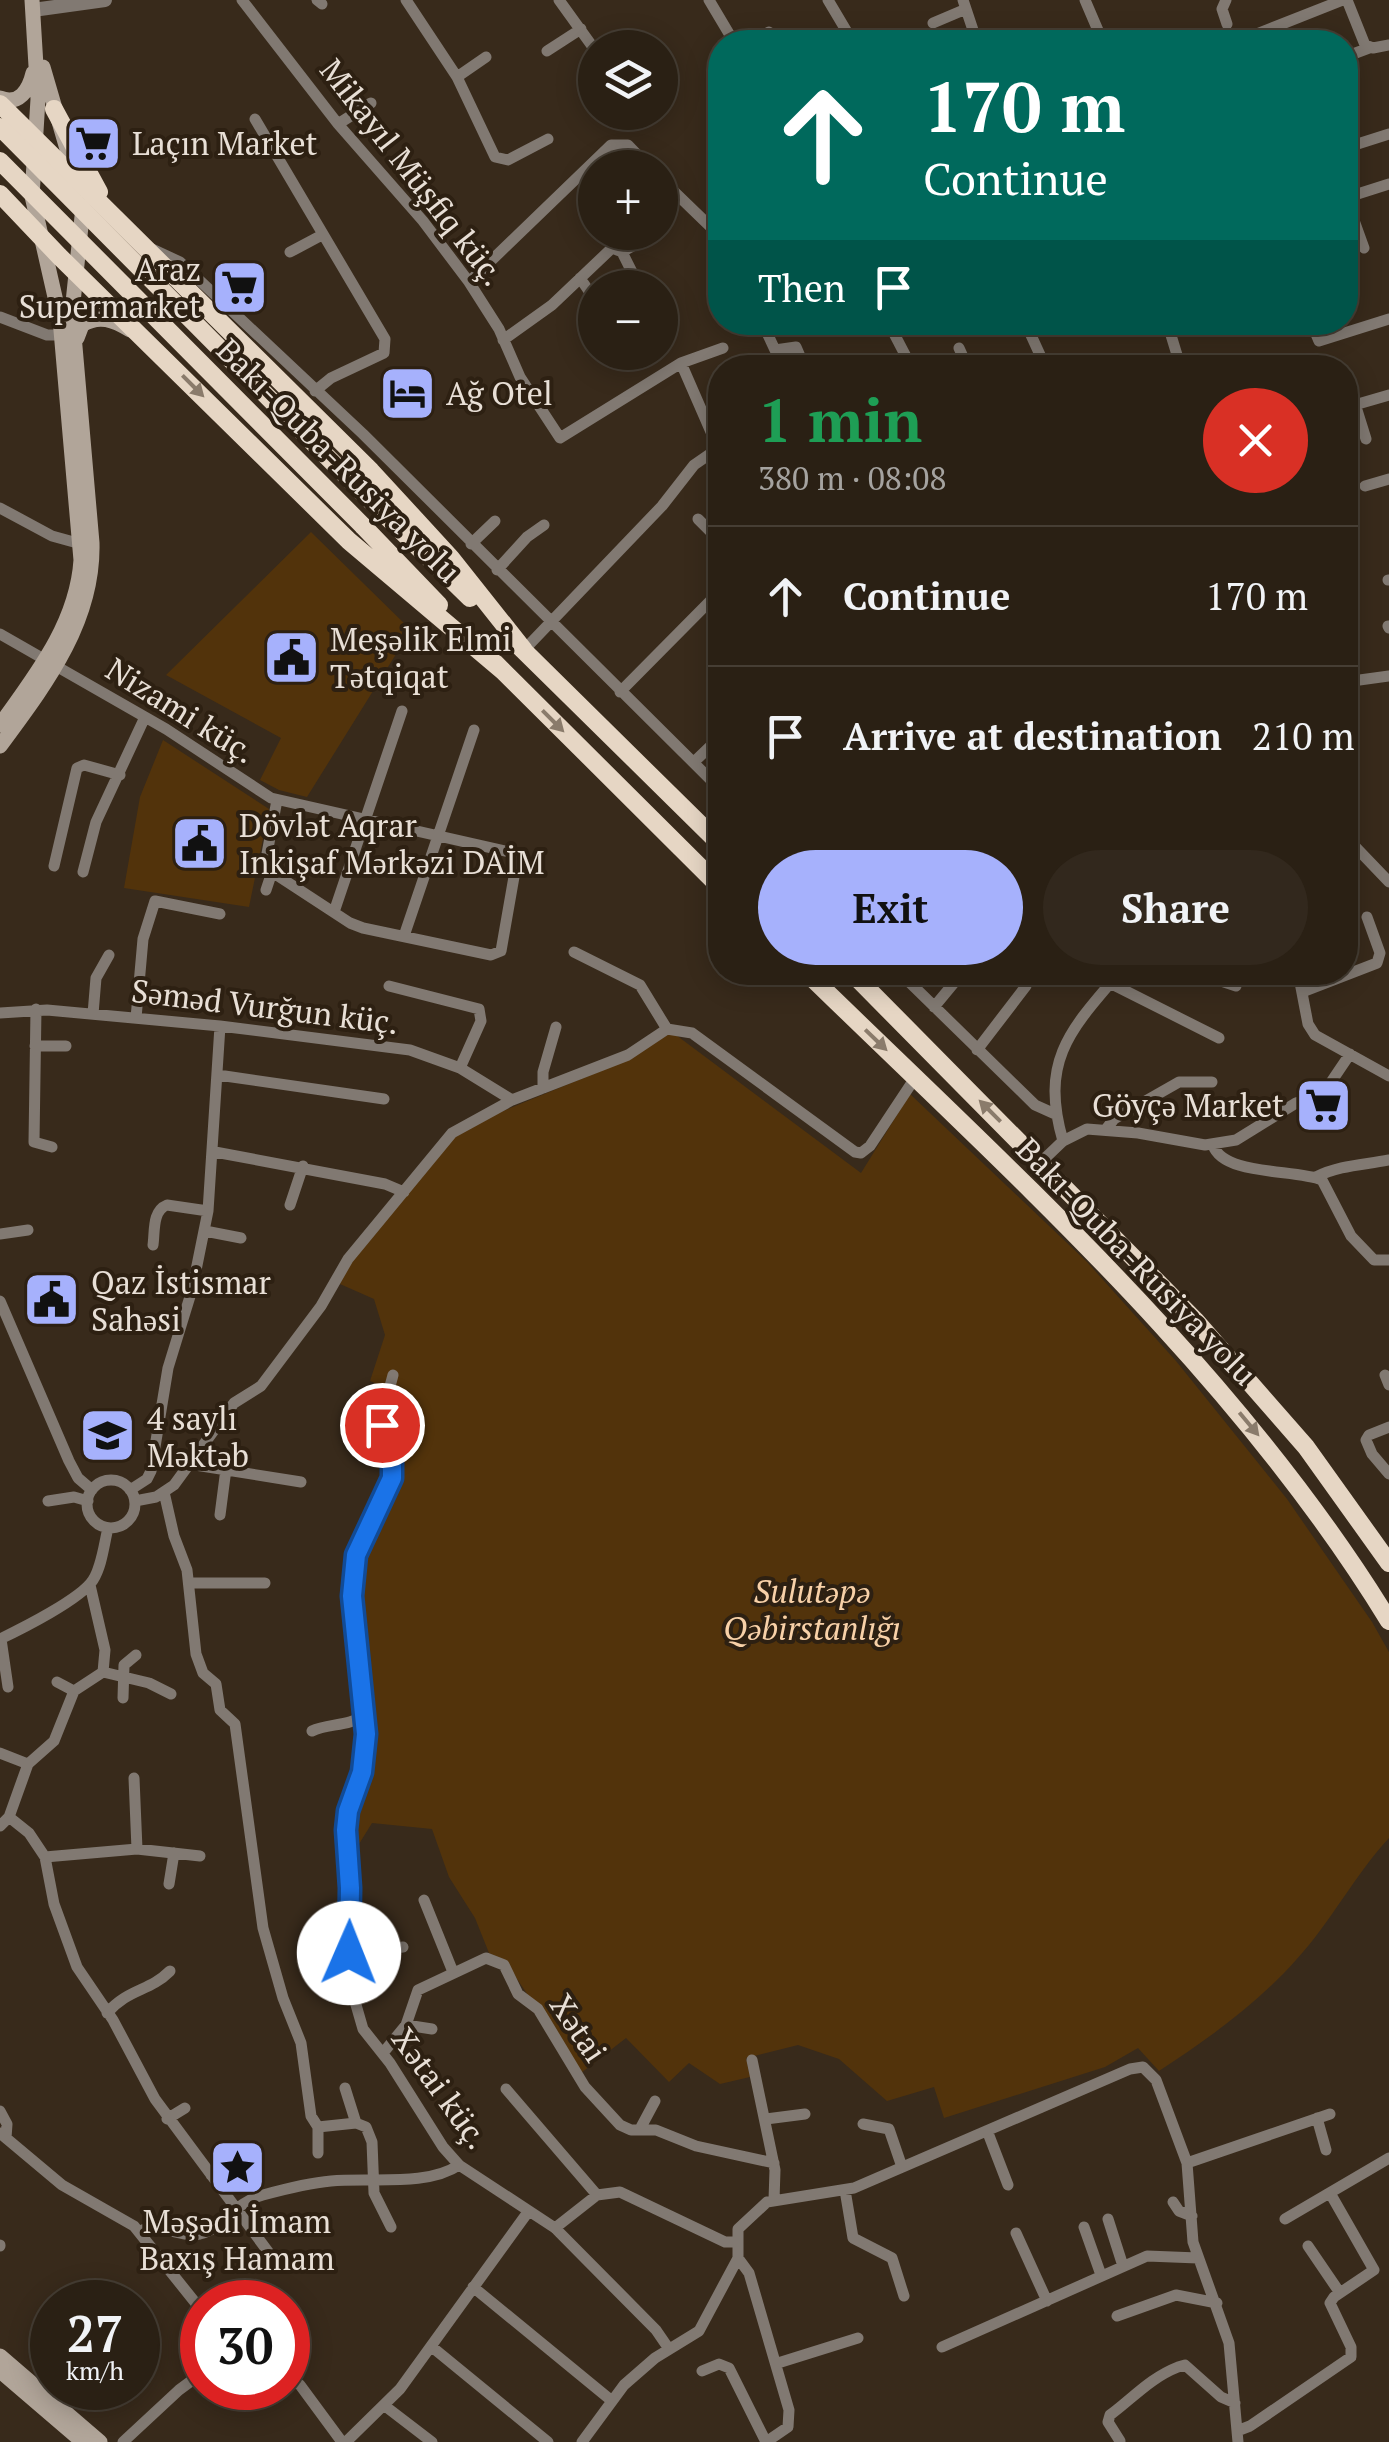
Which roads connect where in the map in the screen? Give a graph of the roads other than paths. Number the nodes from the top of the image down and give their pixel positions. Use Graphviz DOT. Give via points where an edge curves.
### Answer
graph roads {
  1 [pos="105,0"];
  2 [pos="242,0"];
  3 [pos="406,0"];
  4 [pos="559,0"];
  5 [pos="709,0"];
  6 [pos="828,0"];
  7 [pos="1085,0"];
  8 [pos="1226,0"];
  9 [pos="1345,0"];
  10 [pos="964,4"];
  11 [pos="33,5"];
  12 [pos="932,23"];
  13 [pos="1228,24"];
  14 [pos="580,29"];
  15 [pos="727,30"];
  16 [pos="847,30"];
  17 [pos="973,30"];
  18 [pos="1099,30"];
  19 [pos="1267,30"];
  20 [pos="37,44"];
  21 [pos="1389,44"];
  22 [pos="1368,48"];
  23 [pos="547,52"];
  24 [pos="1358,52"];
  25 [pos="486,57"];
  26 [pos="456,77"];
  27 [pos="0,101"];
  28 [pos="371,103"];
  29 [pos="54,109"];
  30 [pos="256,118"];
  31 [pos="338,124"];
  32 [pos="0,128"];
  33 [pos="1389,134"];
  34 [pos="548,139"];
  35 [pos="36,140"];
  36 [pos="1358,144"];
  37 [pos="606,150"];
  38 [pos="633,150"];
  39 [pos="0,161"];
  40 [pos="578,177"];
  41 [pos="76,178"];
  42 [pos="1389,184"];
  43 [pos="0,194"];
  44 [pos="1358,194"];
  45 [pos="678,195"];
  46 [pos="32,196"];
  47 [pos="119,221"];
  48 [pos="708,224"];
  49 [pos="83,225"];
  50 [pos="1358,231"];
  51 [pos="322,235"];
  52 [pos="40,237"];
  53 [pos="143,246"];
  54 [pos="1364,248"];
  55 [pos="617,250"];
  56 [pos="290,252"];
  57 [pos="591,270"];
  58 [pos="629,270"];
  59 [pos="76,272"];
  60 [pos="578,280"];
  61 [pos="469,282"];
  62 [pos="0,317"];
  63 [pos="1389,319"];
  64 [pos="1358,329"];
  65 [pos="62,335"];
  66 [pos="768,335"];
  67 [pos="1316,335"];
  68 [pos="1338,335"];
  69 [pos="146,340"];
  70 [pos="504,340"];
  71 [pos="723,348"];
  72 [pos="959,348"];
  73 [pos="75,352"];
  74 [pos="799,355"];
  75 [pos="962,355"];
  76 [pos="681,363"];
  77 [pos="315,391"];
  78 [pos="1389,395"];
  79 [pos="1358,404"];
  80 [pos="1358,413"];
  81 [pos="708,423"];
  82 [pos="1366,439"];
  83 [pos="708,455"];
  84 [pos="1389,480"];
  85 [pos="1365,486"];
  86 [pos="0,508"];
  87 [pos="698,519"];
  88 [pos="495,522"];
  89 [pos="544,525"];
  90 [pos="708,529"];
  91 [pos="81,544"];
  92 [pos="471,544"];
  93 [pos="497,570"];
  94 [pos="708,602"];
  95 [pos="550,623"];
  96 [pos="0,634"];
  97 [pos="524,650"];
  98 [pos="50,663"];
  99 [pos="502,671"];
  100 [pos="1389,676"];
  101 [pos="1358,680"];
  102 [pos="620,692"];
  103 [pos="402,711"];
  104 [pos="145,716"];
  105 [pos="0,724"];
  106 [pos="474,730"];
  107 [pos="0,746"];
  108 [pos="708,749"];
  109 [pos="694,762"];
  110 [pos="120,775"];
  111 [pos="708,776"];
  112 [pos="277,800"];
  113 [pos="364,818"];
  114 [pos="708,832"];
  115 [pos="436,836"];
  116 [pos="1358,850"];
  117 [pos="54,866"];
  118 [pos="83,872"];
  119 [pos="272,872"];
  120 [pos="708,875"];
  121 [pos="1389,882"];
  122 [pos="266,890"];
  123 [pos="334,912"];
  124 [pos="220,914"];
  125 [pos="1367,917"];
  126 [pos="404,936"];
  127 [pos="574,952"];
  128 [pos="109,955"];
  129 [pos="1358,970"];
  130 [pos="819,985"];
  131 [pos="863,985"];
  132 [pos="912,985"];
  133 [pos="953,985"];
  134 [pos="1109,985"];
  135 [pos="1233,985"];
  136 [pos="1301,985"];
  137 [pos="1320,985"];
  138 [pos="389,986"];
  139 [pos="1026,986"];
  140 [pos="1236,986"];
  141 [pos="1302,992"];
  142 [pos="934,1007"];
  143 [pos="36,1010"];
  144 [pos="0,1012"];
  145 [pos="94,1014"];
  146 [pos="136,1018"];
  147 [pos="220,1026"];
  148 [pos="556,1027"];
  149 [pos="666,1029"];
  150 [pos="1219,1038"];
  151 [pos="36,1046"];
  152 [pos="66,1046"];
  153 [pos="978,1050"];
  154 [pos="1350,1054"];
  155 [pos="460,1068"];
  156 [pos="218,1075"];
  157 [pos="1389,1076"];
  158 [pos="915,1078"];
  159 [pos="1212,1082"];
  160 [pos="542,1088"];
  161 [pos="384,1099"];
  162 [pos="512,1100"];
  163 [pos="1055,1114"];
  164 [pos="1107,1128"];
  165 [pos="1063,1141"];
  166 [pos="1213,1145"];
  167 [pos="52,1147"];
  168 [pos="214,1152"];
  169 [pos="1389,1160"];
  170 [pos="1041,1162"];
  171 [pos="302,1166"];
  172 [pos="1316,1177"];
  173 [pos="404,1192"];
  174 [pos="290,1205"];
  175 [pos="208,1211"];
  176 [pos="28,1230"];
  177 [pos="205,1231"];
  178 [pos="0,1234"];
  179 [pos="241,1238"];
  180 [pos="153,1245"];
  181 [pos="1389,1260"];
  182 [pos="0,1301"];
  183 [pos="393,1376"];
  184 [pos="1389,1427"];
  185 [pos="189,1464"];
  186 [pos="226,1469"];
  187 [pos="1389,1474"];
  188 [pos="301,1482"];
  189 [pos="164,1492"];
  190 [pos="90,1495"];
  191 [pos="133,1495"];
  192 [pos="48,1501"];
  193 [pos="220,1514"];
  194 [pos="108,1528"];
  195 [pos="1389,1563"];
  196 [pos="189,1582"];
  197 [pos="265,1582"];
  198 [pos="90,1585"];
  199 [pos="1389,1621"];
  200 [pos="0,1639"];
  201 [pos="136,1655"];
  202 [pos="103,1672"];
  203 [pos="124,1676"];
  204 [pos="57,1682"];
  205 [pos="8,1687"];
  206 [pos="74,1691"];
  207 [pos="171,1694"];
  208 [pos="123,1698"];
  209 [pos="364,1714"];
  210 [pos="312,1731"];
  211 [pos="0,1752"];
  212 [pos="28,1764"];
  213 [pos="134,1778"];
  214 [pos="4,1821"];
  215 [pos="137,1849"];
  216 [pos="174,1853"];
  217 [pos="200,1856"];
  218 [pos="45,1857"];
  219 [pos="169,1884"];
  220 [pos="424,1900"];
  221 [pos="403,1948"];
  222 [pos="349,1953"];
  223 [pos="170,1971"];
  224 [pos="453,1972"];
  225 [pos="108,2013"];
  226 [pos="406,2025"];
  227 [pos="432,2029"];
  228 [pos="383,2054"];
  229 [pos="752,2060"];
  230 [pos="345,2088"];
  231 [pos="506,2089"];
  232 [pos="656,2101"];
  233 [pos="185,2108"];
  234 [pos="0,2112"];
  235 [pos="805,2114"];
  236 [pos="168,2118"];
  237 [pos="766,2120"];
  238 [pos="356,2123"];
  239 [pos="863,2124"];
  240 [pos="318,2127"];
  241 [pos="640,2130"];
  242 [pos="988,2132"];
  243 [pos="3,2136"];
  244 [pos="1326,2150"];
  245 [pos="318,2153"];
  246 [pos="223,2156"];
  247 [pos="1389,2158"];
  248 [pos="774,2162"];
  249 [pos="1187,2163"];
  250 [pos="459,2166"];
  251 [pos="902,2167"];
  252 [pos="212,2175"];
  253 [pos="373,2181"];
  254 [pos="1008,2185"];
  255 [pos="845,2190"];
  256 [pos="1330,2193"];
  257 [pos="596,2195"];
  258 [pos="774,2200"];
  259 [pos="1173,2202"];
  260 [pos="236,2208"];
  261 [pos="528,2212"];
  262 [pos="1192,2216"];
  263 [pos="1285,2219"];
  264 [pos="1108,2220"];
  265 [pos="391,2227"];
  266 [pos="1084,2227"];
  267 [pos="555,2228"];
  268 [pos="140,2231"];
  269 [pos="1016,2233"];
  270 [pos="736,2242"];
  271 [pos="1308,2246"];
  272 [pos="738,2258"];
  273 [pos="1198,2258"];
  274 [pos="275,2261"];
  275 [pos="1123,2266"];
  276 [pos="1101,2275"];
  277 [pos="180,2283"];
  278 [pos="473,2287"];
  279 [pos="1340,2293"];
  280 [pos="904,2296"];
  281 [pos="1047,2301"];
  282 [pos="1217,2303"];
  283 [pos="1117,2316"];
  284 [pos="858,2338"];
  285 [pos="942,2346"];
  286 [pos="432,2347"];
  287 [pos="669,2350"];
  288 [pos="0,2356"];
  289 [pos="778,2363"];
  290 [pos="0,2371"];
  291 [pos="702,2371"];
  292 [pos="180,2393"];
  293 [pos="310,2398"];
  294 [pos="612,2402"];
  295 [pos="1235,2403"];
  296 [pos="385,2406"];
  297 [pos="1238,2436"];
  298 [pos="424,2440"];
  299 [pos="1120,2440"];
  300 [pos="83,2442"];
  301 [pos="100,2442"];
  302 [pos="123,2442"];
  303 [pos="344,2442"];
  304 [pos="548,2442"];
  305 [pos="582,2442"];
  306 [pos="766,2442"];
  1 -- 11 [label="street"];
  2 -- 31 [label="street, Mikayıl Müşfiq küç."];
  3 -- 26 [label="street"];
  4 -- 14 [label="street"];
  5 -- 15 [label="street"];
  6 -- 16 [label="street"];
  7 -- 18 [label="street"];
  8 -- 13 [label="street"];
  9 -- 19 [label="street"];
  9 -- 22 [label="street"];
  10 -- 12 [label="street"];
  10 -- 17 [label="street"];
  11 -- 20 [label="main road"];
  14 -- 23 [label="street"];
  20 -- 27 [label="main road" via="26,90"];
  20 -- 29 [label="main road"];
  20 -- 35 [label="main road"];
  21 -- 22 [label="street"];
  22 -- 24 [label="street"];
  25 -- 26 [label="street"];
  26 -- 34 [label="street" via="498,160"];
  27 -- 35 [label="highway"];
  28 -- 31 [label="street"];
  29 -- 41 [label="main road"];
  29 -- 47 [label="highway"];
  30 -- 51 [label="street"];
  31 -- 61 [label="street, Mikayıl Müşfiq küç."];
  32 -- 97 [label="highway, Bakı-Quba-Rusiya yolu, bridge"];
  33 -- 36 [label="street"];
  35 -- 41 [label="highway"];
  35 -- 46 [label="main road"];
  37 -- 38 [label="street"];
  39 -- 99 [label="highway, Bakı-Quba-Rusiya yolu, bridge"];
  40 -- 61 [label="street"];
  41 -- 46 [label="main road" via="47,164 37,172"];
  41 -- 47 [label="highway"];
  41 -- 49 [label="main road"];
  42 -- 44 [label="street"];
  43 -- 52 [label="highway"];
  45 -- 48 [label="street"];
  46 -- 52 [label="main road"];
  47 -- 53 [label="highway"];
  49 -- 52 [label="main road" via="67,249"];
  49 -- 59 [label="main road"];
  50 -- 54 [label="street"];
  51 -- 56 [label="street"];
  51 -- 77 [label="street" via="386,347"];
  52 -- 59 [label="highway"];
  52 -- 65 [label="main road"];
  53 -- 77 [label="street" via="180,262"];
  53 -- 97 [label="highway" via="404,506"];
  55 -- 57 [label="street"];
  55 -- 58 [label="street"];
  59 -- 69 [label="highway"];
  59 -- 73 [label="main road"];
  60 -- 70 [label="street"];
  61 -- 70 [label="street, Mikayıl Müşfiq küç."];
  62 -- 65 [label="street"];
  63 -- 64 [label="street"];
  65 -- 91 [label="main road"];
  66 -- 74 [label="street" via="775,350 796,347"];
  67 -- 68 [label="street" via="1319,341"];
  69 -- 73 [label="main road" via="112,320 92,320 78,331"];
  69 -- 99 [label="highway, one-way" via="350,540"];
  70 -- 76 [label="street, Mikayıl Müşfiq küç." via="560,438"];
  71 -- 76 [label="street"];
  72 -- 75 [label="street"];
  73 -- 98 [label="main road" via="92,560 81,614"];
  76 -- 81 [label="street"];
  77 -- 92 [label="street"];
  78 -- 79 [label="street"];
  80 -- 82 [label="street"];
  83 -- 95 [label="street"];
  84 -- 85 [label="street"];
  86 -- 91 [label="street"];
  87 -- 90 [label="street"];
  88 -- 92 [label="street"];
  89 -- 93 [label="street"];
  91 -- 98 [label="main road" via="77,590"];
  92 -- 93 [label="street"];
  93 -- 95 [label="street"];
  94 -- 102 [label="street"];
  95 -- 97 [label="street"];
  95 -- 102 [label="street"];
  96 -- 98 [label="street, Nizami küç."];
  97 -- 114 [label="highway, Bakı-Quba-Rusiya yolu"];
  98 -- 104 [label="street, Nizami küç."];
  98 -- 105 [label="main road"];
  98 -- 107 [label="main road"];
  99 -- 120 [label="highway, Bakı-Quba-Rusiya yolu, one-way"];
  100 -- 101 [label="street"];
  102 -- 109 [label="street"];
  103 -- 113 [label="street"];
  104 -- 110 [label="street"];
  104 -- 112 [label="street, Nizami küç."];
  106 -- 115 [label="street"];
  108 -- 109 [label="street"];
  109 -- 111 [label="street"];
  110 -- 117 [label="street" via="77,768"];
  110 -- 118 [label="street" via="96,822"];
  112 -- 113 [label="street, Nizami küç."];
  112 -- 119 [label="street, Nizami küç." via="266,859"];
  113 -- 115 [label="street, Nizami küç."];
  113 -- 123 [label="street"];
  115 -- 126 [label="street"];
  115 -- 126 [label="street, Nizami küç." via="518,854 500,951"];
  116 -- 121 [label="street"];
  119 -- 122 [label="street"];
  119 -- 123 [label="street, Nizami küç."];
  123 -- 126 [label="street, Nizami küç." via="362,928"];
  124 -- 146 [label="street" via="155,900 144,929"];
  125 -- 129 [label="street" via="1380,954 1377,963"];
  127 -- 149 [label="street" via="640,985"];
  128 -- 145 [label="street" via="96,978"];
  130 -- 158 [label="highway, Bakı-Quba-Rusiya yolu, one-way"];
  170 -- 131 [label="highway, Bakı-Quba-Rusiya yolu, one-way"];
  132 -- 142 [label="street"];
  133 -- 142 [label="street"];
  134 -- 150 [label="street"];
  134 -- 163 [label="street" via="1066,1042 1054,1079"];
  135 -- 140 [label="street"];
  136 -- 141 [label="street"];
  137 -- 141 [label="street"];
  138 -- 155 [label="street" via="479,1009"];
  139 -- 153 [label="street"];
  141 -- 154 [label="street" via="1311,1029"];
  142 -- 153 [label="street"];
  143 -- 144 [label="street, Səməd Vurğun küç."];
  143 -- 145 [label="street, Səməd Vurğun küç."];
  143 -- 151 [label="street"];
  145 -- 146 [label="street, Səməd Vurğun küç."];
  146 -- 147 [label="street, Səməd Vurğun küç."];
  147 -- 155 [label="street, Səməd Vurğun küç." via="393,1047"];
  147 -- 156 [label="street"];
  148 -- 160 [label="street"];
  149 -- 158 [label="street" via="688,1030 861,1153"];
  149 -- 160 [label="street" via="613,1062"];
  151 -- 152 [label="street"];
  151 -- 167 [label="street" via="34,1142"];
  153 -- 163 [label="street" via="1035,1105"];
  154 -- 157 [label="street"];
  154 -- 166 [label="street" via="1323,1094 1236,1140"];
  155 -- 162 [label="street, Səməd Vurğun küç."];
  156 -- 161 [label="street"];
  156 -- 168 [label="street"];
  158 -- 199 [label="highway, Bakı-Quba-Rusiya yolu, one-way" via="1161,1324 1239,1412 1321,1516"];
  159 -- 164 [label="street" via="1179,1082"];
  160 -- 162 [label="street"];
  162 -- 173 [label="street" via="452,1133"];
  163 -- 165 [label="street"];
  164 -- 165 [label="street"];
  164 -- 166 [label="street"];
  165 -- 170 [label="street"];
  166 -- 172 [label="street" via="1231,1162"];
  168 -- 171 [label="street"];
  168 -- 175 [label="street"];
  169 -- 172 [label="street"];
  170 -- 195 [label="highway, Bakı-Quba-Rusiya yolu" via="1261,1394"];
  171 -- 173 [label="street"];
  171 -- 174 [label="street"];
  172 -- 181 [label="street" via="1351,1236 1374,1260"];
  173 -- 185 [label="street" via="348,1259 260,1386 234,1403"];
  175 -- 177 [label="street"];
  175 -- 180 [label="street" via="161,1207"];
  176 -- 178 [label="street"];
  177 -- 179 [label="street"];
  177 -- 191 [label="street" via="168,1368 151,1471"];
  182 -- 190 [label="street"];
  183 -- 209 [label="street, Xətai küç." via="381,1420 392,1449 392,1478 362,1539 354,1576"];
  184 -- 187 [label="street" via="1366,1440"];
  185 -- 186 [label="street"];
  185 -- 189 [label="street"];
  186 -- 188 [label="street"];
  186 -- 193 [label="street"];
  189 -- 191 [label="street"];
  189 -- 196 [label="street"];
  190 -- 191 [label="street" via="114,1480"];
  190 -- 192 [label="street"];
  190 -- 194 [label="street" via="92,1518"];
  191 -- 194 [label="street" via="134,1513"];
  194 -- 198 [label="street"];
  196 -- 197 [label="street"];
  196 -- 240 [label="street" via="200,1668 216,1684 220,1710 236,1724 264,1928 301,2043"];
  198 -- 200 [label="street"];
  198 -- 202 [label="street" via="105,1650"];
  200 -- 205 [label="street"];
  201 -- 203 [label="street" via="126,1661"];
  202 -- 203 [label="street"];
  202 -- 206 [label="street"];
  203 -- 207 [label="street"];
  203 -- 208 [label="street"];
  204 -- 206 [label="street"];
  206 -- 212 [label="street" via="54,1741"];
  209 -- 210 [label="street"];
  209 -- 222 [label="street, Xətai küç." via="362,1772 346,1830"];
  211 -- 212 [label="street"];
  212 -- 214 [label="street"];
  213 -- 215 [label="street"];
  214 -- 218 [label="street" via="29,1834"];
  215 -- 216 [label="street"];
  215 -- 218 [label="street"];
  216 -- 217 [label="street"];
  216 -- 219 [label="street"];
  218 -- 225 [label="street" via="77,1968"];
  220 -- 224 [label="street"];
  221 -- 222 [label="street"];
  222 -- 228 [label="street, Xətai küç." via="354,2006"];
  223 -- 225 [label="street" via="125,1995"];
  224 -- 226 [label="street, Xətai" via="418,1990"];
  224 -- 241 [label="street, Xətai" via="486,1958 500,1962 518,1994 538,2008 585,2087 620,2126"];
  225 -- 236 [label="street"];
  226 -- 227 [label="street"];
  226 -- 228 [label="street, Xətai"];
  228 -- 250 [label="street, Xətai küç."];
  229 -- 237 [label="street"];
  230 -- 238 [label="street"];
  231 -- 257 [label="street"];
  232 -- 241 [label="street"];
  233 -- 236 [label="street"];
  234 -- 243 [label="street" via="7,2124"];
  235 -- 237 [label="street"];
  236 -- 252 [label="street"];
  237 -- 248 [label="street"];
  238 -- 240 [label="street"];
  238 -- 253 [label="street" via="370,2134"];
  239 -- 251 [label="street" via="890,2129"];
  240 -- 245 [label="street"];
  241 -- 248 [label="street, Xətai"];
  242 -- 249 [label="street" via="1146,2068"];
  242 -- 251 [label="street"];
  242 -- 254 [label="street"];
  243 -- 268 [label="street" via="62,2185"];
  244 -- 249 [label="street" via="1323,2116"];
  246 -- 252 [label="street"];
  247 -- 256 [label="street"];
  248 -- 258 [label="street"];
  249 -- 262 [label="street"];
  250 -- 253 [label="street"];
  250 -- 261 [label="street, Xətai küç."];
  251 -- 255 [label="street"];
  252 -- 260 [label="street"];
  253 -- 260 [label="street" via="315,2183 247,2199"];
  253 -- 265 [label="street"];
  255 -- 258 [label="street"];
  255 -- 280 [label="street" via="853,2238 892,2258"];
  256 -- 263 [label="street"];
  256 -- 279 [label="street" via="1374,2270"];
  257 -- 267 [label="street"];
  257 -- 270 [label="street" via="620,2192"];
  258 -- 270 [label="street" via="744,2221"];
  259 -- 262 [label="street"];
  260 -- 268 [label="street" via="203,2233"];
  260 -- 274 [label="street"];
  261 -- 267 [label="street, Xətai küç."];
  261 -- 278 [label="street"];
  262 -- 273 [label="street"];
  264 -- 275 [label="street"];
  266 -- 276 [label="street"];
  267 -- 287 [label="street, Xətai küç."];
  268 -- 277 [label="street"];
  269 -- 281 [label="street"];
  270 -- 272 [label="street"];
  271 -- 279 [label="street"];
  272 -- 287 [label="street" via="699,2331"];
  272 -- 289 [label="street" via="747,2267"];
  273 -- 275 [label="street" via="1156,2255"];
  273 -- 282 [label="street"];
  275 -- 276 [label="street"];
  276 -- 281 [label="street"];
  278 -- 286 [label="street"];
  278 -- 294 [label="street"];
  279 -- 297 [label="street" via="1331,2308 1351,2358"];
  281 -- 285 [label="street"];
  282 -- 283 [label="street" via="1176,2295"];
  282 -- 295 [label="street"];
  284 -- 289 [label="street"];
  286 -- 296 [label="street"];
  286 -- 304 [label="street"];
  287 -- 294 [label="street"];
  288 -- 301 [label="main road"];
  289 -- 306 [label="street" via="790,2418"];
  290 -- 300 [label="main road"];
  291 -- 306 [label="street" via="718,2364 729,2368"];
  292 -- 302 [label="street"];
  293 -- 303 [label="street"];
  294 -- 305 [label="street"];
  295 -- 297 [label="street"];
  295 -- 299 [label="street" via="1184,2365 1138,2389 1110,2415"];
  296 -- 298 [label="street"];
  296 -- 303 [label="street"];
}
